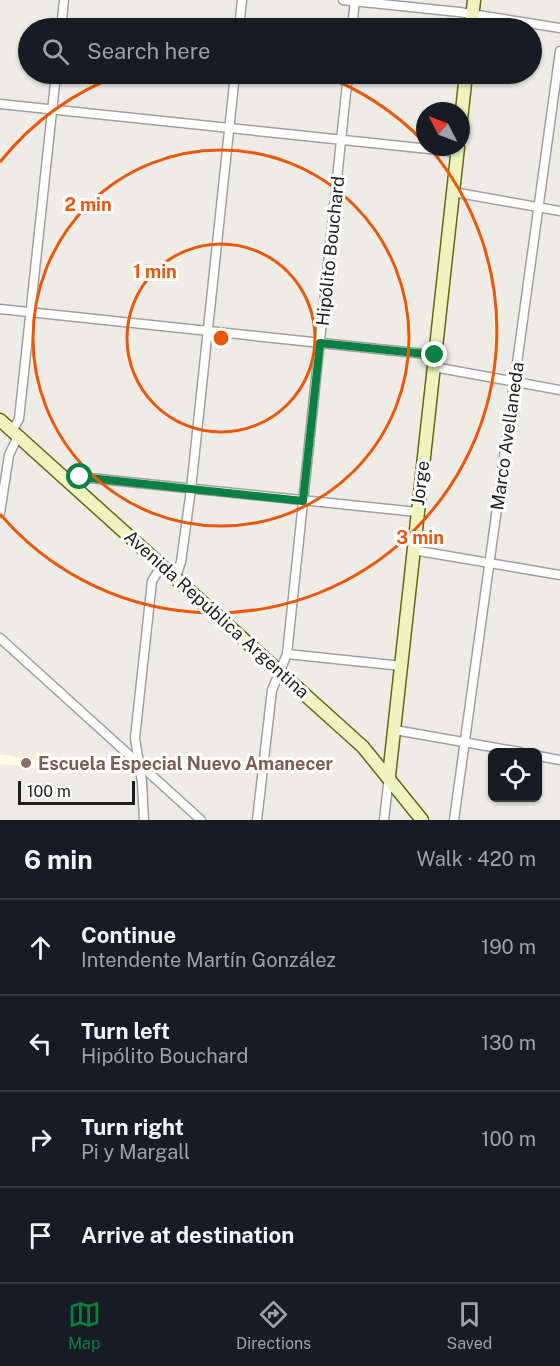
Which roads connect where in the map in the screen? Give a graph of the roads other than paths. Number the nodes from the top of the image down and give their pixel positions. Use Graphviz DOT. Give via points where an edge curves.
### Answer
graph roads {
  1 [pos="64,0"];
  2 [pos="242,0"];
  3 [pos="343,0"];
  4 [pos="474,0"];
  5 [pos="355,1"];
  6 [pos="472,14"];
  7 [pos="62,18"];
  8 [pos="240,18"];
  9 [pos="353,18"];
  10 [pos="472,18"];
  11 [pos="497,18"];
  12 [pos="542,25"];
  13 [pos="560,28"];
  14 [pos="560,51"];
  15 [pos="55,84"];
  16 [pos="233,84"];
  17 [pos="347,84"];
  18 [pos="465,84"];
  19 [pos="463,102"];
  20 [pos="0,104"];
  21 [pos="53,109"];
  22 [pos="229,129"];
  23 [pos="341,141"];
  24 [pos="416,146"];
  25 [pos="457,156"];
  26 [pos="453,192"];
  27 [pos="538,207"];
  28 [pos="560,211"];
  29 [pos="0,309"];
  30 [pos="30,313"];
  31 [pos="208,332"];
  32 [pos="320,343"];
  33 [pos="434,361"];
  34 [pos="514,382"];
  35 [pos="560,390"];
  36 [pos="0,420"];
  37 [pos="15,434"];
  38 [pos="69,482"];
  39 [pos="191,489"];
  40 [pos="303,501"];
  41 [pos="417,512"];
  42 [pos="0,513"];
  43 [pos="413,550"];
  44 [pos="489,563"];
  45 [pos="162,565"];
  46 [pos="560,575"];
  47 [pos="176,577"];
  48 [pos="0,638"];
  49 [pos="287,654"];
  50 [pos="402,666"];
  51 [pos="280,670"];
  52 [pos="395,730"];
  53 [pos="464,742"];
  54 [pos="495,748"];
  55 [pos="542,757"];
  56 [pos="560,760"];
  57 [pos="138,763"];
  58 [pos="389,776"];
  59 [pos="144,820"];
  60 [pos="201,820"];
  61 [pos="257,820"];
  62 [pos="384,820"];
  63 [pos="422,820"];
  64 [pos="454,820"];
  1 -- 7 [label="street"];
  2 -- 8 [label="street"];
  3 -- 5 [label="street"];
  4 -- 6 [label="street"];
  5 -- 6 [label="street"];
  5 -- 9 [label="street"];
  6 -- 10 [label="street"];
  6 -- 11 [label="street"];
  12 -- 13 [label="street"];
  14 -- 27 [label="street, Marco Avellaneda"];
  15 -- 21 [label="street"];
  16 -- 22 [label="street"];
  17 -- 23 [label="street, Hipólito Bouchard"];
  18 -- 19 [label="street"];
  20 -- 21 [label="street"];
  21 -- 22 [label="street"];
  21 -- 30 [label="street"];
  22 -- 23 [label="street"];
  22 -- 31 [label="street"];
  23 -- 24 [label="street"];
  23 -- 32 [label="street, Hipólito Bouchard"];
  25 -- 26 [label="street, Jorge"];
  26 -- 27 [label="street"];
  26 -- 33 [label="street, Jorge"];
  27 -- 28 [label="street"];
  27 -- 34 [label="street, Marco Avellaneda"];
  29 -- 30 [label="street"];
  30 -- 31 [label="street"];
  30 -- 37 [label="street"];
  31 -- 32 [label="street"];
  31 -- 39 [label="street"];
  32 -- 33 [label="street"];
  32 -- 40 [label="street, Hipólito Bouchard"];
  33 -- 34 [label="street"];
  33 -- 41 [label="street, Jorge"];
  34 -- 35 [label="street"];
  34 -- 44 [label="street, Marco Avellaneda"];
  36 -- 37 [label="street, Avenida República Argentina"];
  37 -- 38 [label="street, Avenida República Argentina"];
  37 -- 42 [label="street"];
  38 -- 39 [label="street" via="80,477"];
  38 -- 45 [label="street, Avenida República Argentina"];
  39 -- 40 [label="street"];
  39 -- 47 [label="street" via="182,562"];
  40 -- 41 [label="street"];
  40 -- 49 [label="street, Hipólito Bouchard"];
  41 -- 43 [label="street, Jorge"];
  43 -- 44 [label="street"];
  43 -- 50 [label="street, Jorge"];
  44 -- 46 [label="street"];
  44 -- 53 [label="street, Marco Avellaneda"];
  45 -- 47 [label="street, Avenida República Argentina"];
  45 -- 57 [label="street" via="152,581 135,738"];
  47 -- 51 [label="street, Avenida República Argentina"];
  48 -- 57 [label="street"];
  49 -- 50 [label="street"];
  49 -- 51 [label="street, Hipólito Bouchard"];
  50 -- 52 [label="street, Jorge"];
  51 -- 58 [label="street, Avenida República Argentina"];
  51 -- 61 [label="street, Hipólito Bouchard" via="272,690"];
  52 -- 53 [label="street"];
  52 -- 58 [label="street, Jorge"];
  53 -- 54 [label="street"];
  53 -- 64 [label="street, Marco Avellaneda"];
  55 -- 56 [label="street"];
  57 -- 59 [label="street"];
  57 -- 60 [label="street"];
  58 -- 62 [label="street, Jorge"];
  58 -- 63 [label="street, Avenida República Argentina"];
}
